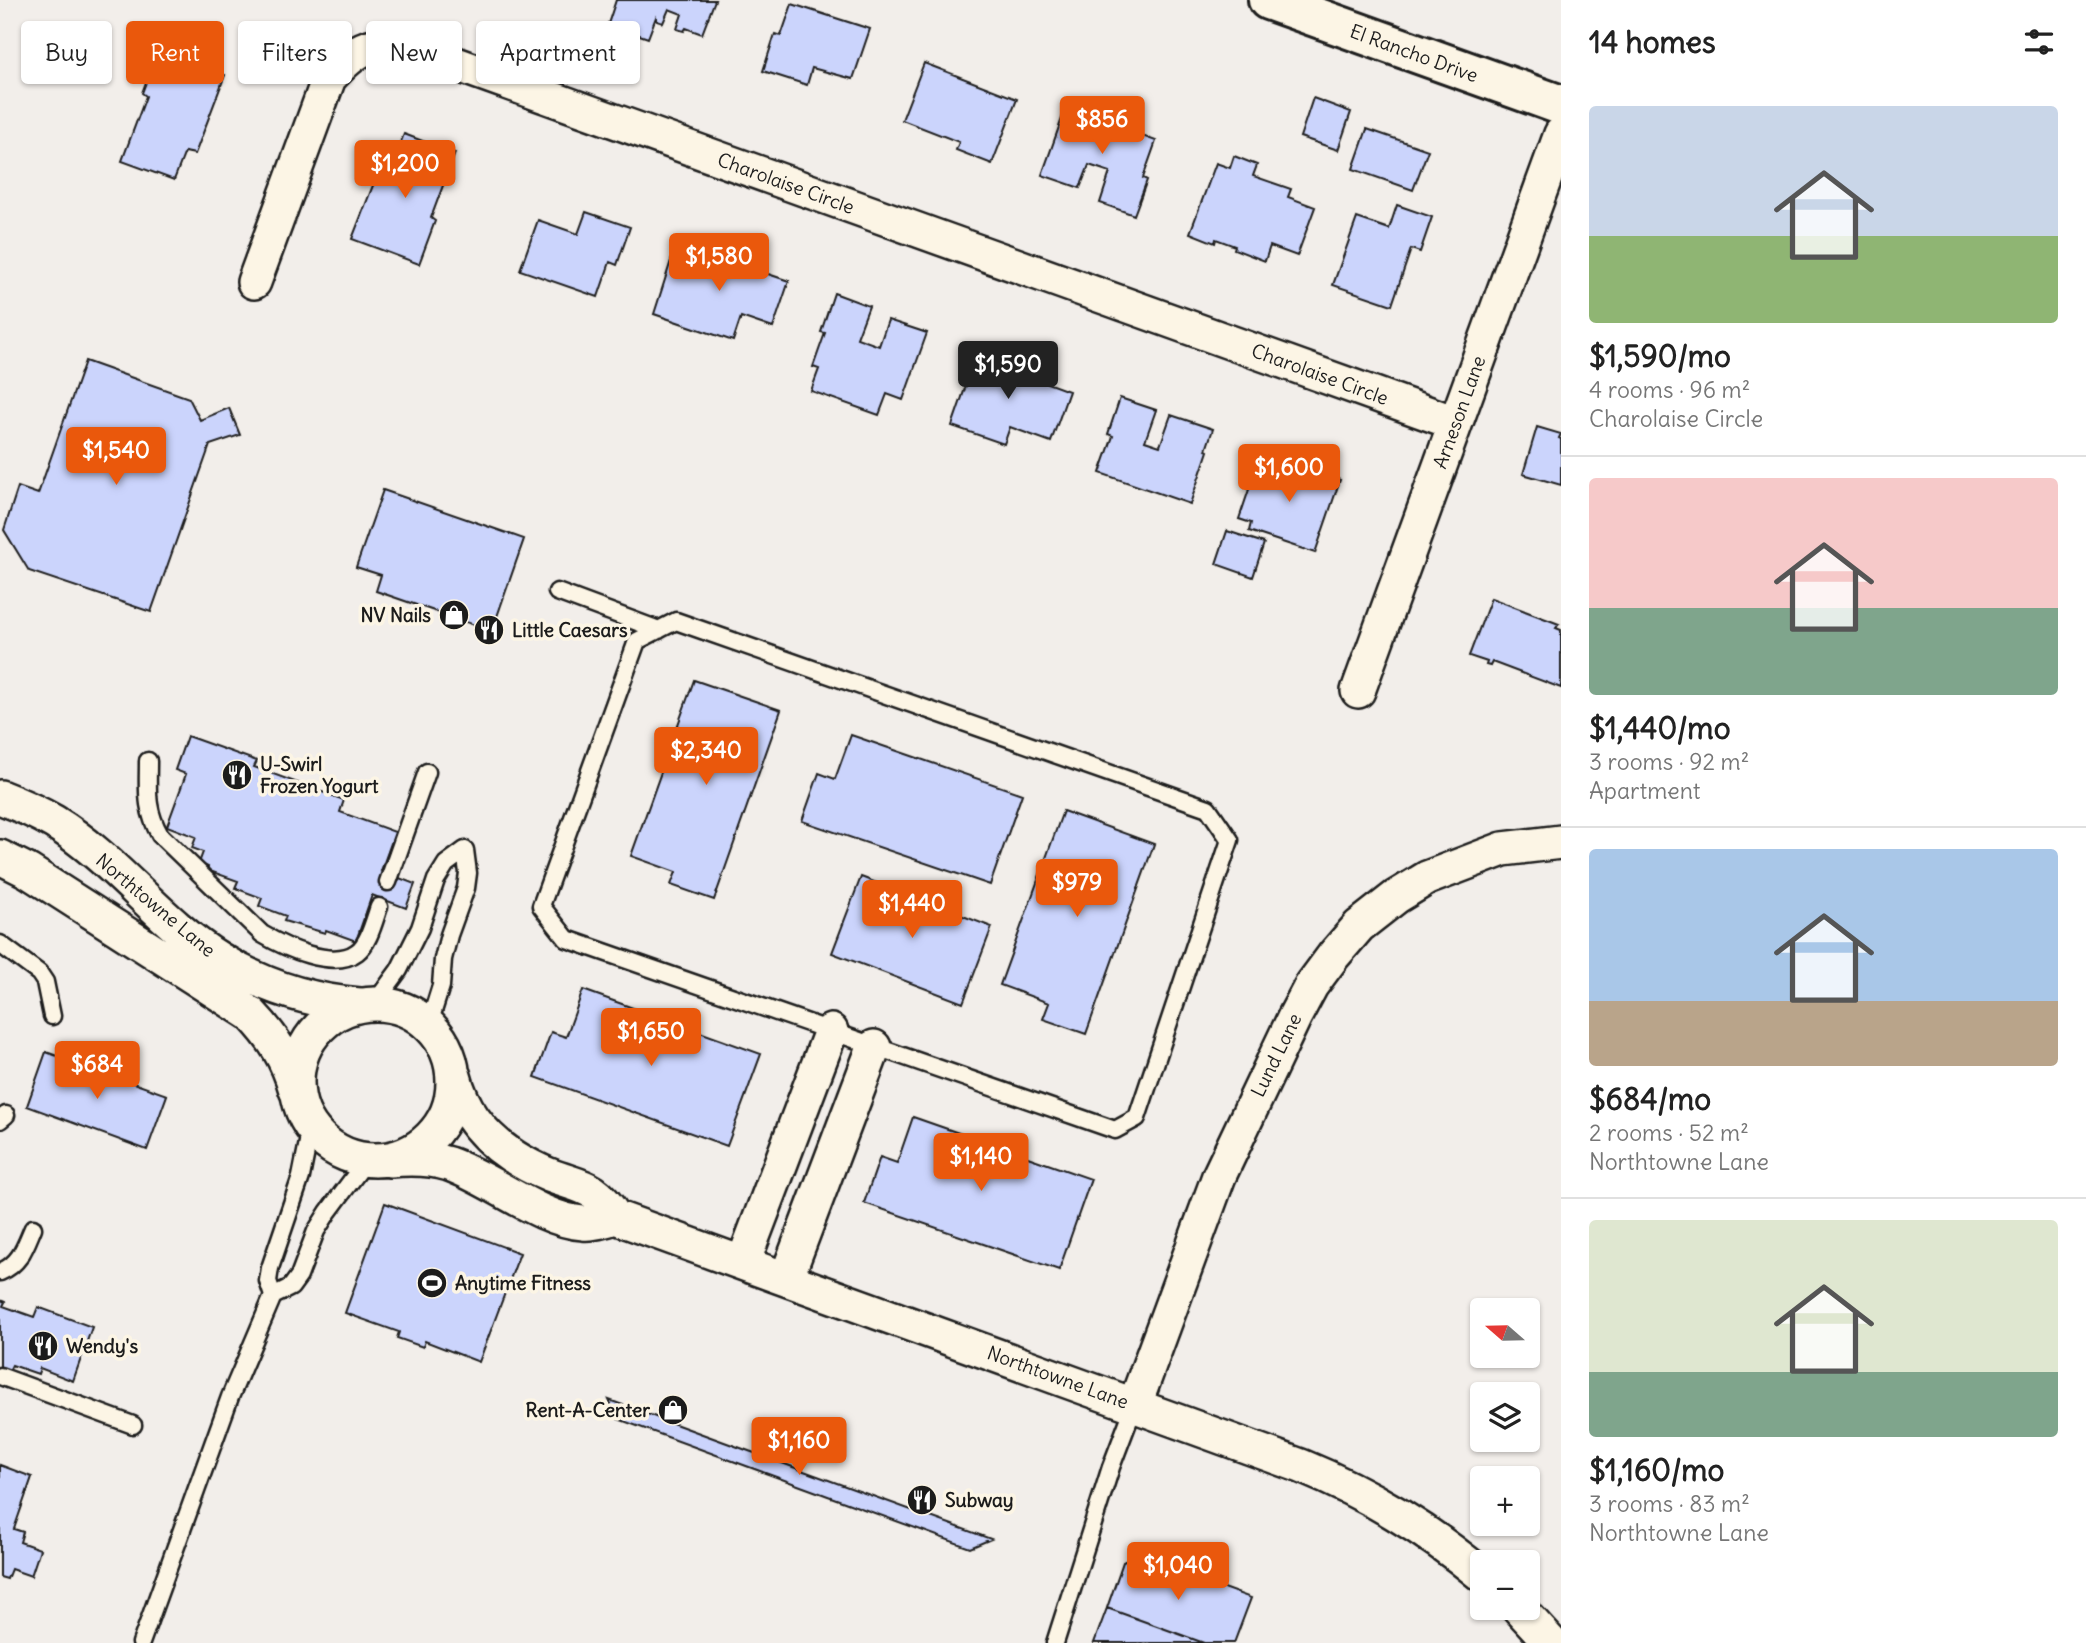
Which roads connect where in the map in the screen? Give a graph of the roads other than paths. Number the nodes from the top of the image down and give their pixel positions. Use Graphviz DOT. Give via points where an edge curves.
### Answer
graph roads {
  1 [pos="1268,0"];
  2 [pos="1561,105"];
  3 [pos="1561,134"];
  4 [pos="254,282"];
  5 [pos="1455,423"];
  6 [pos="556,592"];
  7 [pos="659,630"];
  8 [pos="1358,691"];
  9 [pos="148,761"];
  10 [pos="427,772"];
  11 [pos="0,797"];
  12 [pos="1561,842"];
  13 [pos="0,857"];
  14 [pos="388,881"];
  15 [pos="379,907"];
  16 [pos="0,944"];
  17 [pos="367,1005"];
  18 [pos="52,1016"];
  19 [pos="429,1024"];
  20 [pos="831,1031"];
  21 [pos="874,1047"];
  22 [pos="452,1067"];
  23 [pos="305,1113"];
  24 [pos="378,1161"];
  25 [pos="615,1217"];
  26 [pos="33,1228"];
  27 [pos="743,1263"];
  28 [pos="0,1272"];
  29 [pos="786,1279"];
  30 [pos="274,1296"];
  31 [pos="0,1376"];
  32 [pos="1135,1404"];
  33 [pos="133,1425"];
  34 [pos="1470,1566"];
  35 [pos="1531,1620"];
  36 [pos="141,1643"];
  37 [pos="1055,1643"];
  38 [pos="1551,1643"];
  1 -- 2 [label="main road, El Rancho Drive"];
  3 -- 5 [label="street, Arneson Lane"];
  4 -- 5 [label="street, Charolaise Circle" via="329,78 348,57 371,45 392,44"];
  5 -- 8 [label="street, Arneson Lane"];
  6 -- 7 [label="lane"];
  7 -- 20 [label="lane" via="636,641 541,906 567,939"];
  7 -- 21 [label="lane" via="676,621 1208,808 1230,840 1137,1118 1115,1130"];
  9 -- 15 [label="lane" via="148,801 160,835 262,934 300,951 342,958 357,953 365,943"];
  10 -- 14 [label="lane"];
  11 -- 17 [label="street, Northtowne Lane" via="62,827 199,944 233,967 292,993"];
  12 -- 32 [label="street, Lund Lane" via="1503,849 1427,878 1359,926 1334,955 1300,1006 1219,1176"];
  13 -- 23 [label="street, Northtowne Lane" via="251,1014 285,1058"];
  16 -- 18 [label="lane" via="39,973"];
  17 -- 19 [label="street" via="408,1011"];
  17 -- 19 [label="lane" via="398,970 446,864 465,850 466,888 449,935"];
  17 -- 23 [label="street" via="336,1014 317,1029 303,1049 297,1073"];
  19 -- 22 [label="street" via="444,1044"];
  20 -- 21 [label="lane"];
  20 -- 27 [label="street"];
  21 -- 29 [label="street"];
  22 -- 24 [label="street" via="453,1092 446,1115 432,1136 413,1151"];
  22 -- 25 [label="street, Northtowne Lane" via="468,1113 495,1143 535,1169 593,1191"];
  23 -- 24 [label="street" via="322,1140 342,1154"];
  23 -- 30 [label="lane" via="301,1177 270,1268 268,1280"];
  24 -- 25 [label="street, Northtowne Lane" via="414,1158 448,1164 569,1220 595,1223"];
  24 -- 30 [label="lane" via="328,1212 299,1276 291,1287"];
  25 -- 27 [label="street, Northtowne Lane"];
  26 -- 28 [label="lane" via="22,1256"];
  27 -- 29 [label="street, Northtowne Lane"];
  29 -- 32 [label="street, Northtowne Lane"];
  30 -- 36 [label="lane" via="230,1397"];
  31 -- 33 [label="lane"];
  32 -- 34 [label="street, Northtowne Lane" via="1357,1489"];
  32 -- 37 [label="lane"];
  35 -- 38 [label="street"];
}
